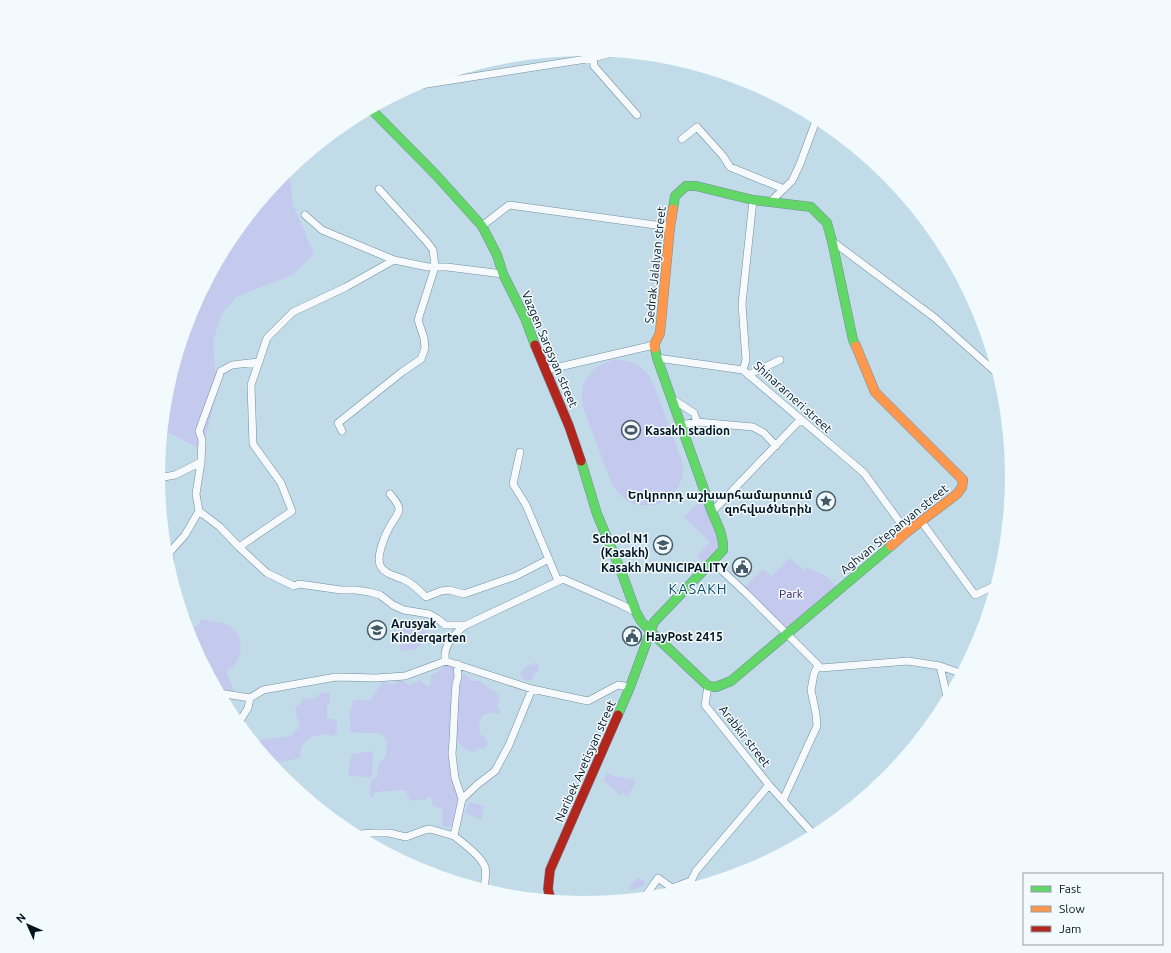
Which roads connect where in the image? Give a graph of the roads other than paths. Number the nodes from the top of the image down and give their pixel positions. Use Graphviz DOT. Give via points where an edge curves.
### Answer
graph roads {
  1 [pos="599,56"];
  2 [pos="593,58"];
  3 [pos="440,82"];
  4 [pos="374,112"];
  5 [pos="637,115"];
  6 [pos="815,124"];
  7 [pos="682,139"];
  8 [pos="696,186"];
  9 [pos="784,188"];
  10 [pos="378,189"];
  11 [pos="753,200"];
  12 [pos="770,202"];
  13 [pos="305,215"];
  14 [pos="482,226"];
  15 [pos="670,227"];
  16 [pos="832,241"];
  17 [pos="394,260"];
  18 [pos="435,267"];
  19 [pos="503,274"];
  20 [pos="654,345"];
  21 [pos="657,358"];
  22 [pos="780,360"];
  23 [pos="259,362"];
  24 [pos="992,369"];
  25 [pos="546,370"];
  26 [pos="746,373"];
  27 [pos="672,398"];
  28 [pos="800,420"];
  29 [pos="697,422"];
  30 [pos="681,425"];
  31 [pos="342,431"];
  32 [pos="776,446"];
  33 [pos="520,452"];
  34 [pos="201,462"];
  35 [pos="165,477"];
  36 [pos="390,494"];
  37 [pos="200,511"];
  38 [pos="712,512"];
  39 [pos="921,521"];
  40 [pos="907,532"];
  41 [pos="239,547"];
  42 [pos="172,549"];
  43 [pos="549,559"];
  44 [pos="713,562"];
  45 [pos="558,581"];
  46 [pos="991,587"];
  47 [pos="636,612"];
  48 [pos="466,625"];
  49 [pos="651,632"];
  50 [pos="787,634"];
  51 [pos="446,660"];
  52 [pos="456,664"];
  53 [pos="818,665"];
  54 [pos="940,666"];
  55 [pos="958,672"];
  56 [pos="708,686"];
  57 [pos="630,687"];
  58 [pos="532,689"];
  59 [pos="946,693"];
  60 [pos="226,694"];
  61 [pos="250,698"];
  62 [pos="242,718"];
  63 [pos="769,785"];
  64 [pos="462,799"];
  65 [pos="783,800"];
  66 [pos="811,831"];
  67 [pos="364,834"];
  68 [pos="454,836"];
  69 [pos="691,881"];
  70 [pos="693,883"];
  71 [pos="485,885"];
  72 [pos="648,892"];
  73 [pos="549,895"];
  1 -- 2 [label="street"];
  2 -- 3 [label="street"];
  2 -- 5 [label="street" via="594,66"];
  4 -- 14 [label="street, Vazgen Sargsyan street"];
  6 -- 9 [label="street" via="792,181"];
  7 -- 9 [label="street" via="697,127 730,167"];
  8 -- 11 [label="street, Aghvan Stepanyan street"];
  8 -- 15 [label="street, Sedrak Jalalyan street" via="686,186 675,196"];
  9 -- 12 [label="street"];
  10 -- 18 [label="street" via="428,242 433,250"];
  11 -- 12 [label="street, Aghvan Stepanyan street"];
  11 -- 26 [label="street, Shinararneri street" via="742,304"];
  12 -- 16 [label="street, Aghvan Stepanyan street" via="811,207 827,223"];
  13 -- 17 [label="street" via="322,230"];
  14 -- 15 [label="street" via="509,205"];
  14 -- 19 [label="street, Vazgen Sargsyan street" via="497,255"];
  15 -- 20 [label="street, Sedrak Jalalyan street" via="660,333"];
  16 -- 24 [label="street" via="935,318"];
  16 -- 39 [label="street, Aghvan Stepanyan street" via="853,340 876,392 963,480 957,494"];
  17 -- 18 [label="street"];
  17 -- 23 [label="street" via="346,287 293,312 267,338"];
  18 -- 19 [label="street"];
  18 -- 31 [label="street" via="418,320 425,348 421,358 344,417 338,424"];
  19 -- 25 [label="street, Vazgen Sargsyan street" via="525,318"];
  20 -- 21 [label="street"];
  20 -- 25 [label="street"];
  21 -- 26 [label="street"];
  21 -- 27 [label="street"];
  22 -- 26 [label="street"];
  23 -- 34 [label="street" via="232,365 221,371 199,431 202,440"];
  23 -- 41 [label="street" via="251,385 253,444 280,483 292,511"];
  25 -- 47 [label="street, Vazgen Sargsyan street" via="573,438 597,514"];
  26 -- 28 [label="street, Shinararneri street"];
  27 -- 29 [label="street" via="694,413"];
  27 -- 30 [label="street"];
  28 -- 32 [label="street"];
  28 -- 40 [label="street, Shinararneri street" via="864,473"];
  29 -- 30 [label="street"];
  29 -- 32 [label="street" via="753,428 764,433"];
  30 -- 38 [label="street"];
  32 -- 38 [label="street"];
  33 -- 43 [label="street" via="513,484 526,505"];
  34 -- 35 [label="street" via="175,475"];
  34 -- 37 [label="street" via="196,494"];
  36 -- 43 [label="street" via="399,510 389,527 378,561 386,573 412,584 426,597 450,590 464,594 516,576"];
  37 -- 41 [label="street"];
  37 -- 42 [label="street" via="185,535"];
  38 -- 44 [label="street" via="724,543"];
  39 -- 40 [label="street, Aghvan Stepanyan street"];
  39 -- 46 [label="street" via="975,596"];
  40 -- 50 [label="street, Aghvan Stepanyan street"];
  41 -- 48 [label="street" via="267,573 294,586 299,584 369,592 380,595 404,610 429,614 445,625"];
  43 -- 45 [label="street"];
  44 -- 49 [label="street" via="654,622"];
  44 -- 50 [label="street"];
  45 -- 47 [label="street" via="563,579"];
  45 -- 48 [label="street"];
  47 -- 49 [label="street, Vazgen Sargsyan street"];
  48 -- 51 [label="street" via="450,642 445,652"];
  49 -- 56 [label="street"];
  49 -- 57 [label="street, Naribek Avetisyan street"];
  50 -- 53 [label="street"];
  50 -- 56 [label="street, Aghvan Stepanyan street" via="731,681 716,687"];
  51 -- 52 [label="street"];
  51 -- 61 [label="street" via="405,676 336,677 263,690"];
  52 -- 58 [label="street"];
  52 -- 64 [label="street" via="458,677 454,698 452,764"];
  53 -- 54 [label="street" via="821,668 908,661"];
  53 -- 65 [label="street" via="811,690 817,726"];
  54 -- 55 [label="street"];
  54 -- 59 [label="street"];
  56 -- 63 [label="street, Arabkir street" via="705,705"];
  57 -- 58 [label="street" via="618,685 588,701"];
  57 -- 73 [label="street, Naribek Avetisyan street" via="550,870"];
  58 -- 64 [label="street" via="509,745 495,771"];
  60 -- 61 [label="street"];
  61 -- 62 [label="street"];
  63 -- 65 [label="street, Arabkir street"];
  63 -- 69 [label="street" via="696,871"];
  64 -- 68 [label="street"];
  65 -- 66 [label="street, Arabkir street"];
  67 -- 68 [label="street" via="389,833 406,837 430,829"];
  68 -- 71 [label="street" via="484,864"];
  69 -- 70 [label="street"];
  69 -- 72 [label="street" via="672,888 658,878"];
}
